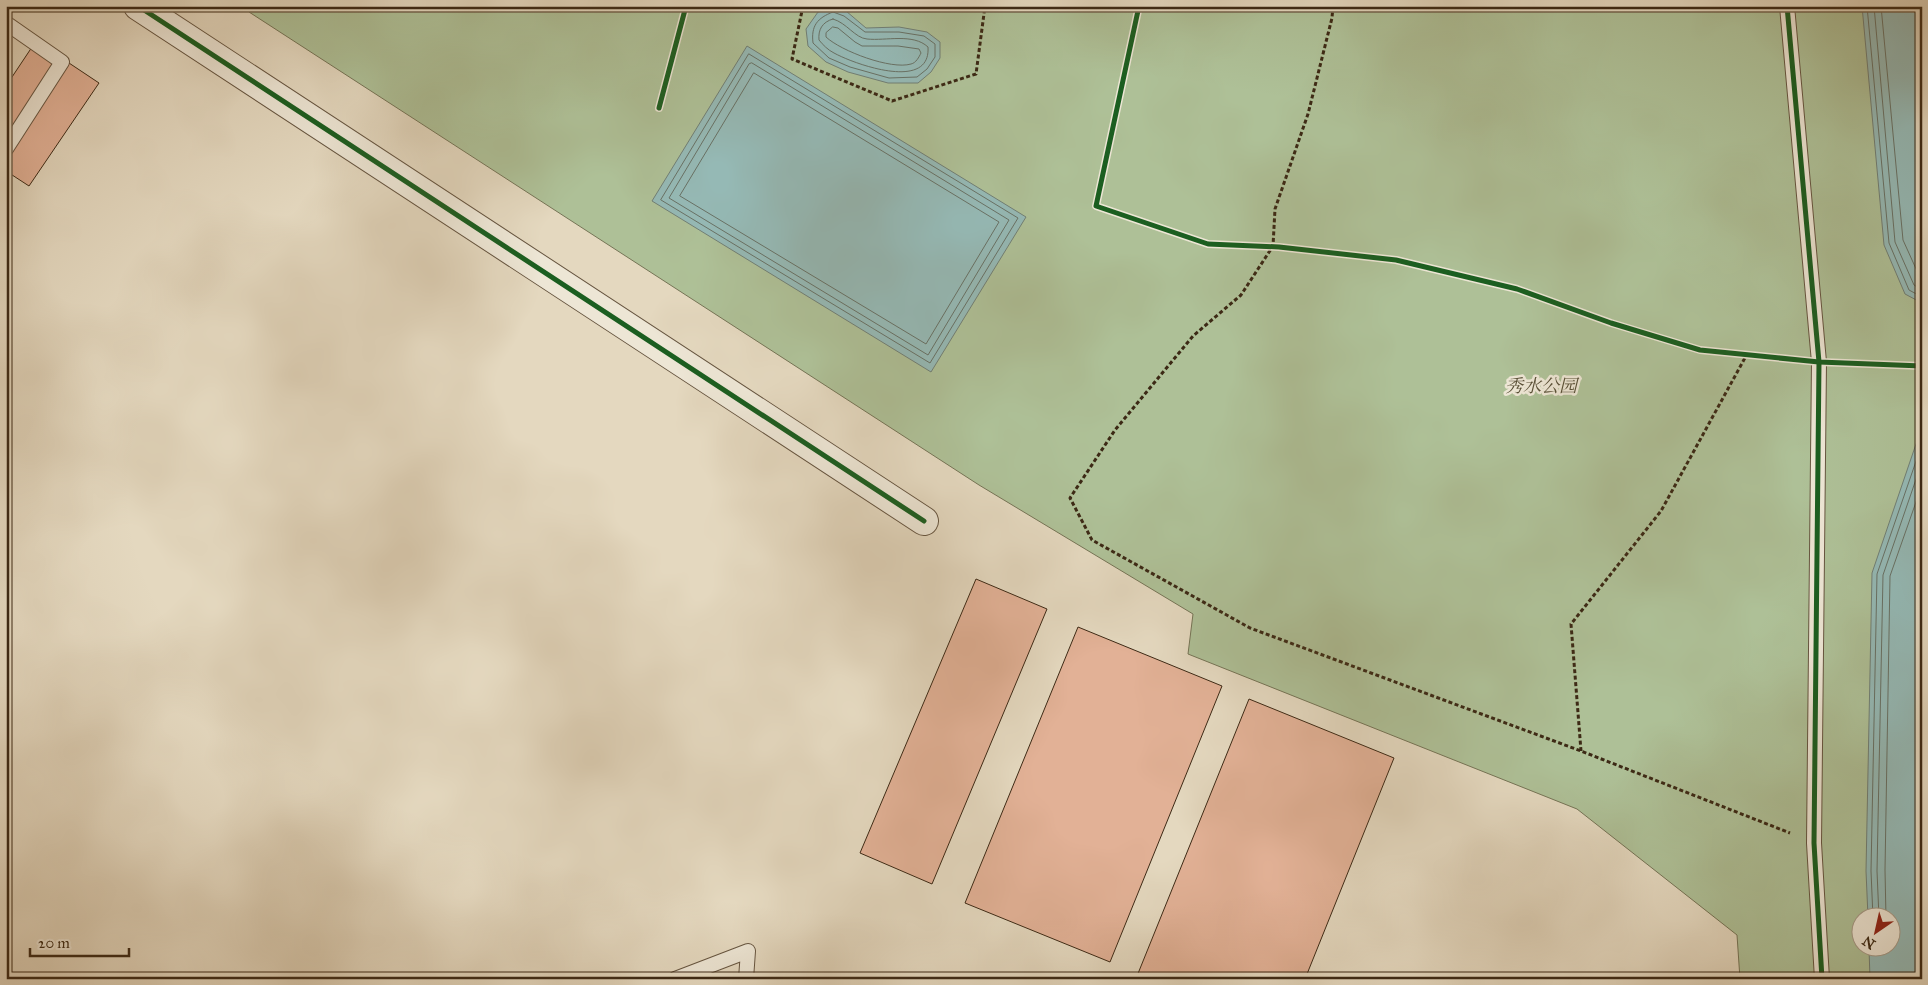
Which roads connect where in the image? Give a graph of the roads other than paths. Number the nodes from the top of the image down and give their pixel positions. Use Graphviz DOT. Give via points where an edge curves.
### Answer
graph roads {
  1 [pos="138,6"];
  2 [pos="1787,6"];
  3 [pos="6,23"];
  4 [pos="6,149"];
  5 [pos="924,521"];
  6 [pos="675,979"];
  7 [pos="746,979"];
  8 [pos="1822,979"];
  1 -- 5 [label="street"];
  2 -- 8 [label="lane" via="1819,362 1814,843"];
  3 -- 4 [label="lane" via="62,62"];
  6 -- 7 [label="lane" via="748,951"];
}
